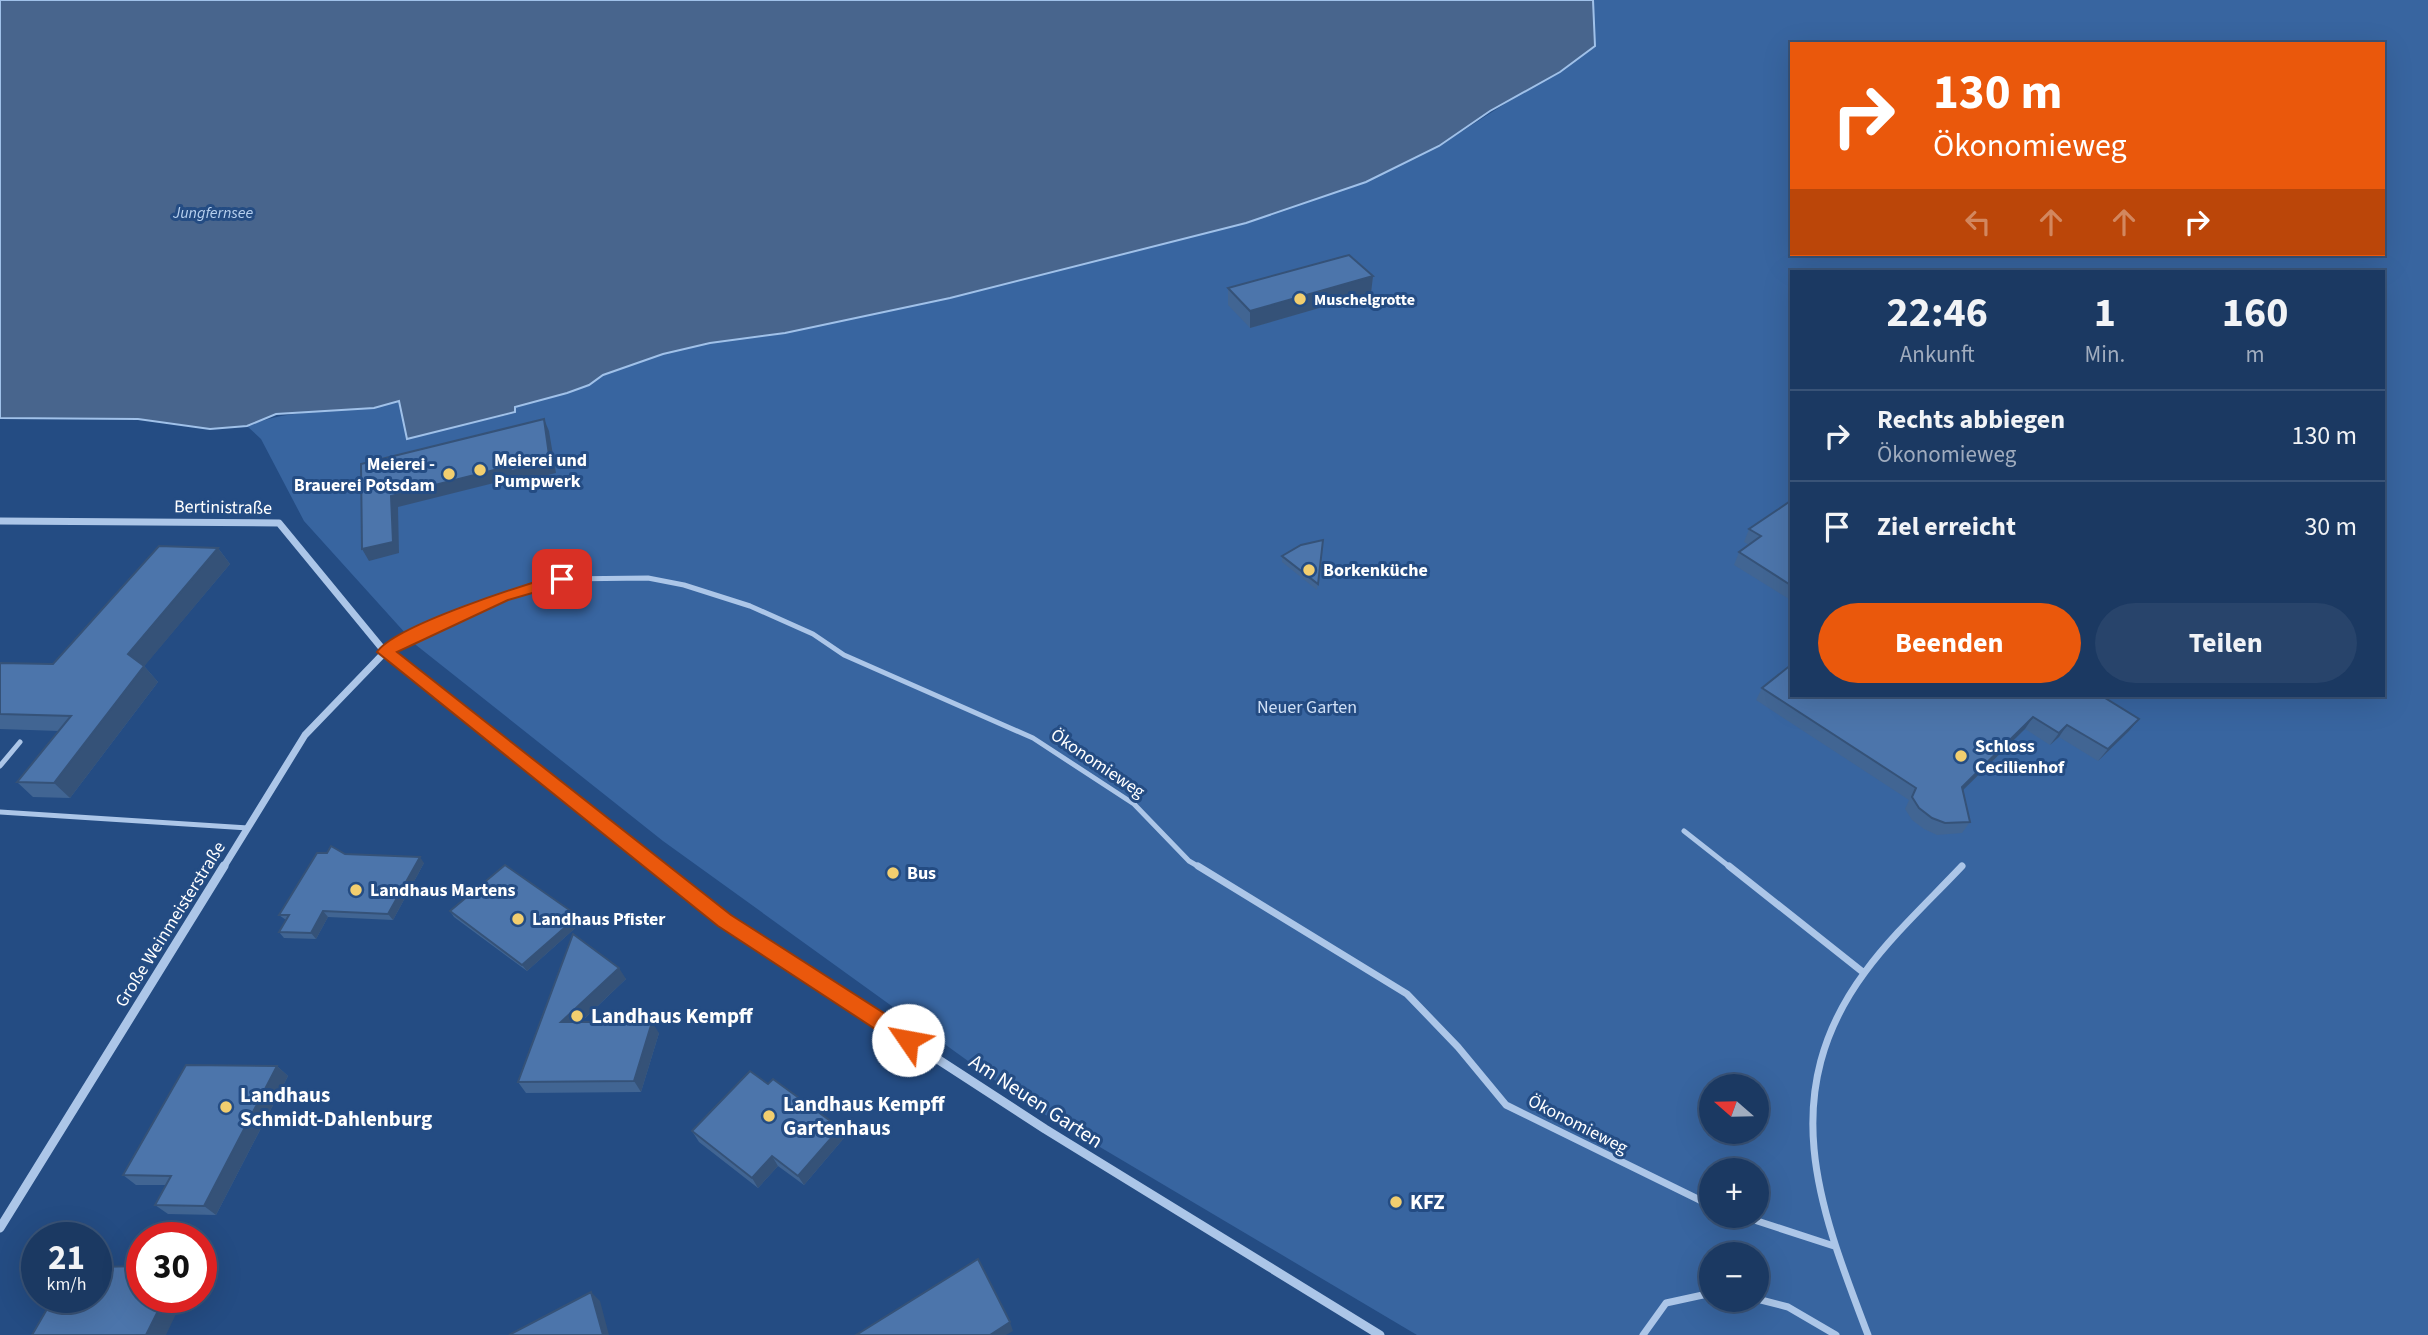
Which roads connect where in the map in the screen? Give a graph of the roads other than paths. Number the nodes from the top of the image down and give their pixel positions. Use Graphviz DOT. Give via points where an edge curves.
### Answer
graph roads {
  1 [pos="0,521"];
  2 [pos="385,652"];
  3 [pos="20,742"];
  4 [pos="0,766"];
  5 [pos="0,812"];
  6 [pos="248,828"];
  7 [pos="1684,831"];
  8 [pos="1962,866"];
  9 [pos="1864,973"];
  10 [pos="1699,1200"];
  11 [pos="1769,1225"];
  12 [pos="0,1228"];
  13 [pos="1834,1246"];
  14 [pos="1699,1296"];
  15 [pos="1769,1300"];
  16 [pos="1380,1335"];
  17 [pos="1643,1335"];
  18 [pos="1836,1335"];
  19 [pos="1868,1335"];
  1 -- 2 [label="street, Bertinistraße" via="279,523"];
  2 -- 6 [label="street, Große Weinmeisterstraße" via="305,735"];
  2 -- 10 [label="lane, Ökonomieweg" via="503,596 562,579 648,578 684,584 750,606 813,634 844,655 1034,738 1134,804 1189,861 1407,994 1506,1105"];
  2 -- 16 [label="street, Am Neuen Garten" via="725,921 1045,1129"];
  3 -- 4 [label="lane"];
  5 -- 6 [label="lane"];
  6 -- 12 [label="street, Große Weinmeisterstraße"];
  7 -- 9 [label="lane"];
  8 -- 9 [label="lane"];
  9 -- 13 [label="lane" via="1828,1035 1817,1091 1815,1172"];
  11 -- 13 [label="lane"];
  13 -- 19 [label="lane"];
  14 -- 17 [label="lane" via="1666,1303"];
  15 -- 18 [label="lane"];
}
